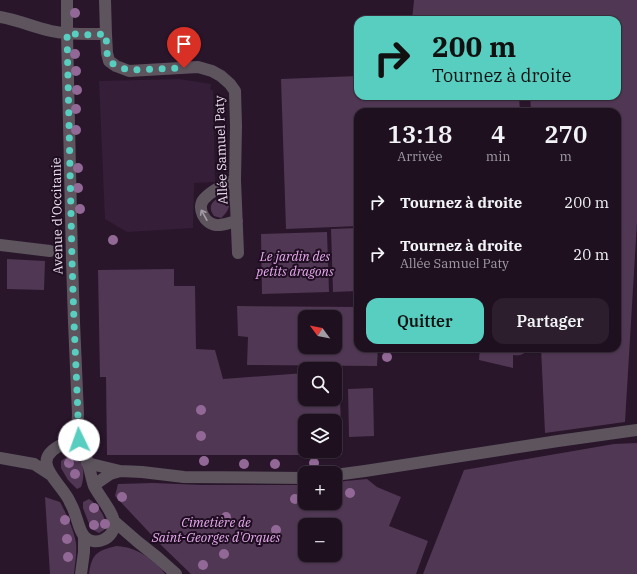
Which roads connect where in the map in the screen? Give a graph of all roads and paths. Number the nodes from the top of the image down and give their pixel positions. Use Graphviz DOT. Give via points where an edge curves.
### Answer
graph roads {
  1 [pos="67,0"];
  2 [pos="105,0"];
  3 [pos="0,17"];
  4 [pos="67,33"];
  5 [pos="106,34"];
  6 [pos="235,180"];
  7 [pos="237,221"];
  8 [pos="0,245"];
  9 [pos="50,251"];
  10 [pos="238,253"];
  11 [pos="637,430"];
  12 [pos="77,432"];
  13 [pos="65,443"];
  14 [pos="81,448"];
  15 [pos="0,458"];
  16 [pos="47,458"];
  17 [pos="87,462"];
  18 [pos="34,464"];
  19 [pos="120,471"];
  20 [pos="342,474"];
  21 [pos="51,475"];
  22 [pos="298,478"];
  23 [pos="94,485"];
  24 [pos="114,522"];
  25 [pos="84,536"];
  26 [pos="101,541"];
  27 [pos="138,542"];
  28 [pos="81,572"];
  29 [pos="176,574"];
  1 -- 4 [label="street, Avenue d'Occitanie"];
  2 -- 5 [label="street, Allée Samuel Paty"];
  3 -- 4 [label="street"];
  4 -- 5 [label="street"];
  4 -- 12 [label="street, Avenue d'Occitanie"];
  5 -- 6 [label="street, Allée Samuel Paty" via="109,61 116,66 129,70 198,67 212,71 230,84 235,91"];
  6 -- 7 [label="street, Allée Samuel Paty"];
  7 -- 6 [label="street, one-way" via="217,226 210,224 200,210 202,201 209,194"];
  7 -- 10 [label="street, Allée Samuel Paty"];
  8 -- 9 [label="street"];
  11 -- 20 [label="street"];
  12 -- 13 [label="street"];
  12 -- 14 [label="street, Avenue d'Occitanie"];
  13 -- 14 [label="street"];
  13 -- 16 [label="street" via="58,446"];
  14 -- 17 [label="street, Avenue d'Occitanie"];
  15 -- 18 [label="street"];
  16 -- 18 [label="street"];
  16 -- 21 [label="street" via="46,464"];
  17 -- 19 [label="street"];
  17 -- 23 [label="street, Avenue d'Occitanie"];
  18 -- 21 [label="street"];
  19 -- 22 [label="street" via="184,477"];
  19 -- 23 [label="street" via="110,474"];
  21 -- 25 [label="street" via="69,500"];
  23 -- 24 [label="street, Avenue d'Occitanie" via="111,512"];
  24 -- 26 [label="street" via="114,529 110,535"];
  24 -- 27 [label="street"];
  25 -- 26 [label="street" via="88,540"];
  25 -- 28 [label="street"];
  26 -- 27 [label="street"];
  26 -- 28 [label="street"];
  27 -- 29 [label="street"];
}
